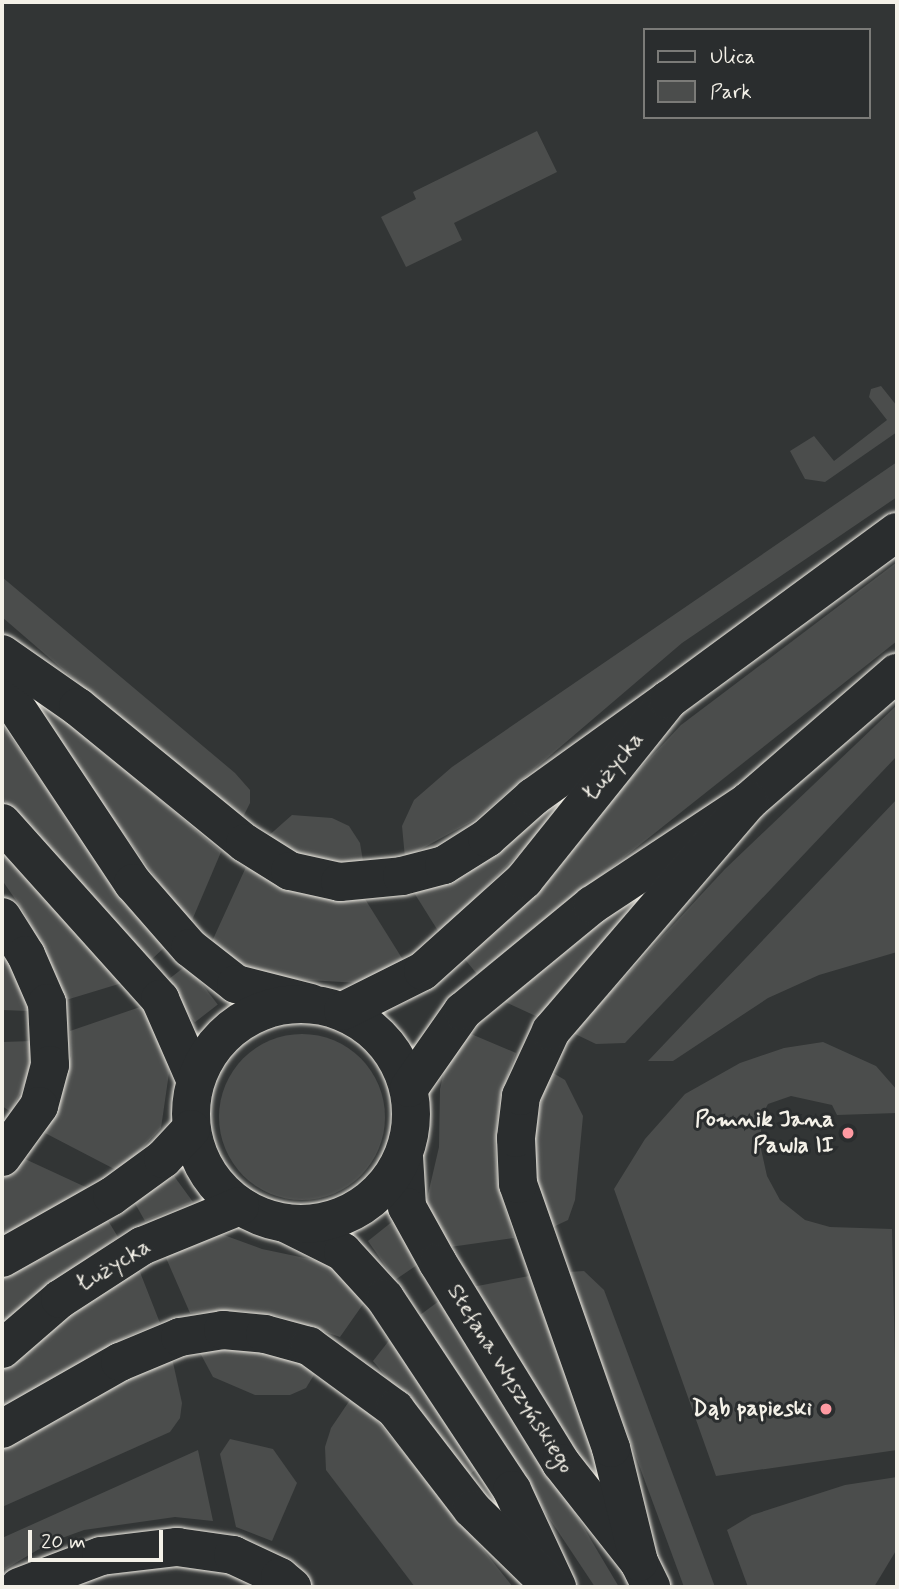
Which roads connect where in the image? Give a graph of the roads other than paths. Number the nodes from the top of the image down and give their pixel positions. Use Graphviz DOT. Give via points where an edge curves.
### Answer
graph roads {
  1 [pos="897,531"];
  2 [pos="2,654"];
  3 [pos="897,673"];
  4 [pos="2,686"];
  5 [pos="668,700"];
  6 [pos="749,802"];
  7 [pos="2,823"];
  8 [pos="2,917"];
  9 [pos="327,1007"];
  10 [pos="195,1079"];
  11 [pos="409,1088"];
  12 [pos="191,1129"];
  13 [pos="404,1156"];
  14 [pos="2,1157"];
  15 [pos="240,1206"];
  16 [pos="285,1223"];
  17 [pos="2,1258"];
  18 [pos="2,1349"];
  19 [pos="2,1429"];
  20 [pos="645,1575"];
  21 [pos="19,1587"];
  22 [pos="292,1587"];
  23 [pos="555,1587"];
  1 -- 5 [label="main road, Łużycka"];
  2 -- 5 [label="main road" via="78,707 245,843 290,871 340,882 402,876 444,864 487,838 533,797"];
  3 -- 6 [label="main road"];
  4 -- 9 [label="main road" via="133,883 190,948 236,985"];
  5 -- 9 [label="main road, Łużycka" via="524,880 423,971"];
  6 -- 11 [label="main road" via="592,905 463,1010"];
  6 -- 20 [label="main road" via="551,1031 521,1096 516,1138 518,1184 611,1448"];
  7 -- 10 [label="main road" via="160,999"];
  8 -- 14 [label="main road" via="26,955 47,1003 50,1065 39,1107"];
  9 -- 10 [label="main road" via="282,1005 254,1013 229,1029 209,1052"];
  9 -- 11 [label="main road" via="373,1029 396,1056"];
  10 -- 12 [label="main road"];
  11 -- 13 [label="main road" via="412,1122"];
  12 -- 15 [label="main road" via="207,1172"];
  12 -- 17 [label="main road" via="163,1159 112,1196"];
  13 -- 16 [label="main road" via="384,1187 356,1210 321,1222"];
  13 -- 20 [label="main road, Stefana Wyszyńskiego" via="407,1207 438,1263 561,1463"];
  15 -- 16 [label="main road"];
  15 -- 18 [label="main road, Łużycka" via="142,1246 60,1299"];
  16 -- 23 [label="main road" via="343,1252 385,1298 512,1490"];
  19 -- 23 [label="main road" via="120,1362 180,1337 223,1330 298,1343 333,1361 395,1409 472,1509"];
  21 -- 22 [label="main road" via="101,1556 177,1547 233,1555"];
}
